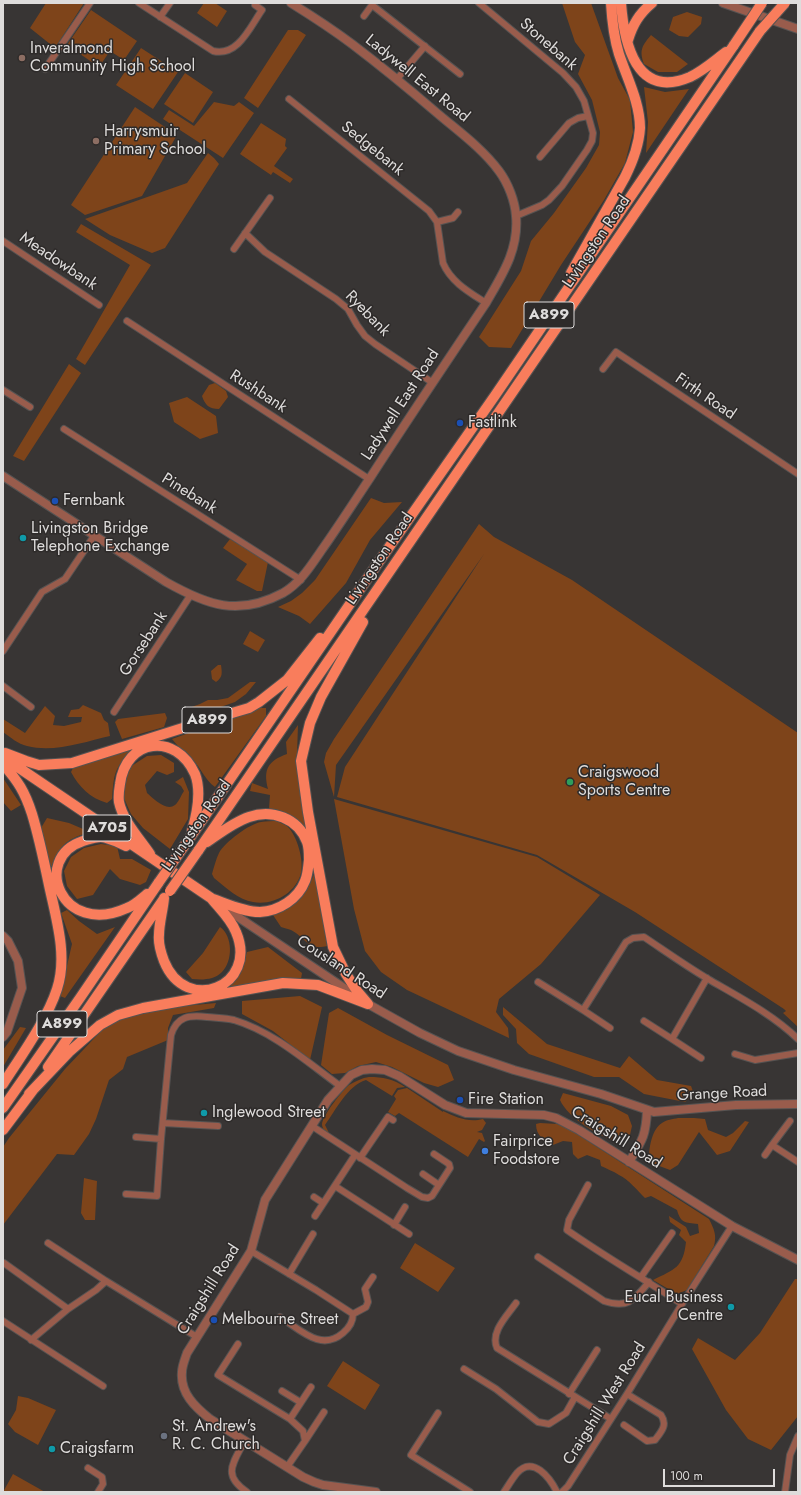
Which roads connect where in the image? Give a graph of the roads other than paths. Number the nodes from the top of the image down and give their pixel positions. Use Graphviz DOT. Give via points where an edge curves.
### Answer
graph roads {
  1 [pos="90,3"];
  2 [pos="139,3"];
  3 [pos="170,3"];
  4 [pos="291,3"];
  5 [pos="478,3"];
  6 [pos="611,3"];
  7 [pos="622,3"];
  8 [pos="652,3"];
  9 [pos="722,3"];
  10 [pos="762,3"];
  11 [pos="779,3"];
  12 [pos="785,3"];
  13 [pos="255,5"];
  14 [pos="364,16"];
  15 [pos="160,17"];
  16 [pos="798,29"];
  17 [pos="760,31"];
  18 [pos="628,40"];
  19 [pos="424,46"];
  20 [pos="733,46"];
  21 [pos="45,69"];
  22 [pos="460,74"];
  23 [pos="397,79"];
  24 [pos="289,99"];
  25 [pos="588,116"];
  26 [pos="540,157"];
  27 [pos="270,198"];
  28 [pos="458,212"];
  29 [pos="516,216"];
  30 [pos="437,222"];
  31 [pos="245,233"];
  32 [pos="3,241"];
  33 [pos="234,250"];
  34 [pos="486,303"];
  35 [pos="99,305"];
  36 [pos="138,320"];
  37 [pos="127,321"];
  38 [pos="134,326"];
  39 [pos="532,340"];
  40 [pos="603,369"];
  41 [pos="433,383"];
  42 [pos="3,390"];
  43 [pos="30,407"];
  44 [pos="64,429"];
  45 [pos="798,474"];
  46 [pos="3,476"];
  47 [pos="369,479"];
  48 [pos="94,536"];
  49 [pos="384,579"];
  50 [pos="301,580"];
  51 [pos="363,585"];
  52 [pos="190,596"];
  53 [pos="3,651"];
  54 [pos="3,686"];
  55 [pos="31,707"];
  56 [pos="114,712"];
  57 [pos="3,752"];
  58 [pos="3,757"];
  59 [pos="3,764"];
  60 [pos="189,839"];
  61 [pos="199,849"];
  62 [pos="153,859"];
  63 [pos="156,886"];
  64 [pos="167,895"];
  65 [pos="211,898"];
  66 [pos="3,936"];
  67 [pos="706,978"];
  68 [pos="538,982"];
  69 [pos="368,1004"];
  70 [pos="583,1010"];
  71 [pos="644,1021"];
  72 [pos="610,1028"];
  73 [pos="3,1037"];
  74 [pos="672,1039"];
  75 [pos="798,1039"];
  76 [pos="735,1054"];
  77 [pos="798,1054"];
  78 [pos="701,1058"];
  79 [pos="3,1084"];
  80 [pos="340,1086"];
  81 [pos="30,1094"];
  82 [pos="798,1104"];
  83 [pos="3,1108"];
  84 [pos="647,1110"];
  85 [pos="393,1120"];
  86 [pos="790,1120"];
  87 [pos="162,1123"];
  88 [pos="218,1126"];
  89 [pos="312,1126"];
  90 [pos="3,1130"];
  91 [pos="136,1137"];
  92 [pos="161,1139"];
  93 [pos="772,1145"];
  94 [pos="434,1154"];
  95 [pos="765,1155"];
  96 [pos="357,1156"];
  97 [pos="629,1162"];
  98 [pos="798,1162"];
  99 [pos="423,1174"];
  100 [pos="440,1185"];
  101 [pos="588,1185"];
  102 [pos="335,1186"];
  103 [pos="126,1194"];
  104 [pos="314,1196"];
  105 [pos="324,1203"];
  106 [pos="405,1208"];
  107 [pos="315,1216"];
  108 [pos="394,1224"];
  109 [pos="732,1226"];
  110 [pos="672,1233"];
  111 [pos="313,1234"];
  112 [pos="409,1234"];
  113 [pos="48,1243"];
  114 [pos="251,1251"];
  115 [pos="538,1257"];
  116 [pos="798,1260"];
  117 [pos="4,1263"];
  118 [pos="289,1274"];
  119 [pos="373,1277"];
  120 [pos="641,1277"];
  121 [pos="106,1281"];
  122 [pos="649,1282"];
  123 [pos="516,1303"];
  124 [pos="682,1304"];
  125 [pos="68,1309"];
  126 [pos="353,1314"];
  127 [pos="280,1317"];
  128 [pos="3,1321"];
  129 [pos="197,1337"];
  130 [pos="31,1340"];
  131 [pos="238,1344"];
  132 [pos="597,1350"];
  133 [pos="464,1369"];
  134 [pos="103,1386"];
  135 [pos="310,1387"];
  136 [pos="282,1391"];
  137 [pos="569,1394"];
  138 [pos="627,1394"];
  139 [pos="575,1397"];
  140 [pos="300,1402"];
  141 [pos="324,1412"];
  142 [pos="438,1412"];
  143 [pos="290,1419"];
  144 [pos="611,1419"];
  145 [pos="624,1425"];
  146 [pos="798,1436"];
  147 [pos="245,1440"];
  148 [pos="305,1441"];
  149 [pos="287,1467"];
  150 [pos="88,1468"];
  151 [pos="98,1492"];
  152 [pos="247,1492"];
  153 [pos="376,1492"];
  154 [pos="470,1492"];
  155 [pos="504,1492"];
  156 [pos="557,1492"];
  157 [pos="562,1492"];
  158 [pos="784,1492"];
  1 -- 21 [label="street"];
  2 -- 15 [label="street"];
  3 -- 15 [label="street"];
  4 -- 23 [label="street, Ladywell East Road" via="352,44"];
  5 -- 25 [label="street, Stonebank" via="563,73 576,87 584,101"];
  6 -- 39 [label="main road" via="614,34 638,113 639,142 631,166"];
  7 -- 18 [label="main road"];
  8 -- 18 [label="main road" via="634,23"];
  9 -- 16 [label="street"];
  10 -- 20 [label="main road, Livingston Road / A899, bridge"];
  11 -- 17 [label="main road, Livingston Road / A899, bridge"];
  12 -- 17 [label="main road, bridge"];
  13 -- 15 [label="street" via="262,10 240,42 224,52 213,51"];
  14 -- 19 [label="street" via="372,5"];
  17 -- 49 [label="main road, Livingston Road / A899"];
  18 -- 20 [label="main road" via="631,54 641,71 651,78 664,82 678,81 694,75"];
  19 -- 22 [label="street"];
  19 -- 23 [label="street"];
  20 -- 39 [label="main road, Livingston Road / A899"];
  23 -- 29 [label="street, Ladywell East Road" via="488,158 508,187"];
  24 -- 30 [label="street, Sedgebank" via="429,211"];
  25 -- 26 [label="street" via="569,122"];
  25 -- 29 [label="street, Stonebank" via="593,133 592,141 577,166 542,206"];
  27 -- 31 [label="street"];
  28 -- 30 [label="street" via="453,218"];
  29 -- 34 [label="street, Ladywell East Road" via="515,246 503,274"];
  30 -- 34 [label="street" via="445,268 464,289"];
  31 -- 33 [label="street"];
  31 -- 41 [label="street, Ryebank" via="271,256 348,309 365,336 375,344"];
  32 -- 35 [label="street, Meadowbank"];
  34 -- 41 [label="street, Ladywell East Road"];
  36 -- 38 [label="street"];
  37 -- 38 [label="street, Rushbank"];
  38 -- 47 [label="street, Rushbank"];
  39 -- 51 [label="main road, Livingston Road / A899"];
  40 -- 45 [label="street, Firth Road" via="616,352"];
  41 -- 47 [label="street, Ladywell East Road"];
  42 -- 43 [label="street"];
  44 -- 50 [label="street, Pinebank"];
  46 -- 48 [label="street, Ladywell East Road"];
  47 -- 50 [label="street, Ladywell East Road"];
  48 -- 52 [label="street, Ladywell East Road"];
  48 -- 53 [label="street" via="65,579 42,592"];
  49 -- 61 [label="main road, Livingston Road / A899"];
  49 -- 69 [label="main road, A899" via="366,618 321,697 310,723 301,761 333,947 346,974"];
  50 -- 52 [label="street, Ladywell East Road" via="283,593 247,606 224,605"];
  51 -- 57 [label="main road, A899" via="286,680 248,708 72,763 39,764"];
  51 -- 60 [label="main road, Livingston Road / A899"];
  52 -- 56 [label="street, Gorsebank" via="122,707"];
  54 -- 55 [label="street"];
  58 -- 62 [label="main road, Cousland Road / A705"];
  59 -- 79 [label="main road, A899" via="17,780 32,814 57,922 62,959 57,989 48,1009"];
  60 -- 62 [label="main road" via="198,804 195,774 184,758 171,748 157,746 142,749 130,757 124,767 118,796 122,812"];
  60 -- 63 [label="main road, Livingston Road / A899, bridge"];
  61 -- 64 [label="main road, Livingston Road / A899, bridge"];
  61 -- 65 [label="main road, A899" via="230,826 249,816 268,814 281,815 292,822 301,831 308,845 308,870 305,881 295,897 284,905 260,912"];
  62 -- 63 [label="main road" via="105,837 96,837 76,844 67,851 57,873 61,892 66,901 75,909 88,914 111,914 127,908"];
  62 -- 65 [label="main road, Cousland Road / A705"];
  63 -- 83 [label="main road, Livingston Road / A899"];
  64 -- 65 [label="main road, A899" via="158,935 161,953 174,978 197,991 224,984 235,974 240,961 237,933"];
  64 -- 81 [label="main road, Livingston Road / A899"];
  65 -- 69 [label="street, Cousland Road"];
  66 -- 73 [label="street" via="18,961 22,988"];
  67 -- 70 [label="street" via="644,937 633,938 623,946"];
  67 -- 74 [label="street"];
  67 -- 75 [label="street" via="751,1004"];
  68 -- 70 [label="street"];
  69 -- 81 [label="main road, A899" via="318,986 283,984 143,1008 118,1015 100,1025"];
  69 -- 84 [label="street, Cousland Road" via="420,1034 458,1051"];
  70 -- 72 [label="street"];
  71 -- 74 [label="street"];
  74 -- 78 [label="street"];
  76 -- 77 [label="street" via="755,1060"];
  80 -- 87 [label="street" via="263,1032 233,1020 186,1017 174,1027 172,1035"];
  80 -- 89 [label="street, Craigshill Road"];
  80 -- 97 [label="street, Craigshill Road" via="351,1075 362,1070 385,1070 455,1110 544,1115 556,1118"];
  81 -- 90 [label="main road, Livingston Road / A899"];
  82 -- 84 [label="street, Grange Road" via="736,1105 654,1112"];
  84 -- 97 [label="street" via="642,1142"];
  85 -- 96 [label="street" via="388,1117"];
  86 -- 93 [label="street"];
  87 -- 88 [label="street"];
  87 -- 92 [label="street"];
  89 -- 96 [label="street"];
  89 -- 114 [label="street, Craigshill Road" via="265,1200"];
  91 -- 92 [label="street"];
  92 -- 103 [label="street" via="157,1196"];
  93 -- 95 [label="street"];
  93 -- 98 [label="street"];
  94 -- 100 [label="street" via="449,1164 450,1168"];
  96 -- 100 [label="street" via="422,1197 432,1196"];
  96 -- 102 [label="street"];
  97 -- 109 [label="street, Craigshill Road"];
  99 -- 100 [label="street"];
  101 -- 120 [label="street" via="569,1220 567,1230"];
  102 -- 105 [label="street"];
  102 -- 108 [label="street"];
  104 -- 105 [label="street"];
  105 -- 107 [label="street"];
  106 -- 108 [label="street"];
  108 -- 112 [label="street"];
  109 -- 116 [label="street, Craigshill Road"];
  109 -- 124 [label="street, Craigshill West Road"];
  110 -- 120 [label="street"];
  111 -- 118 [label="street"];
  113 -- 121 [label="street"];
  114 -- 118 [label="street"];
  114 -- 129 [label="street, Craigshill Road"];
  115 -- 122 [label="street" via="604,1301 613,1304 624,1305 631,1301"];
  117 -- 125 [label="street"];
  118 -- 126 [label="street"];
  119 -- 126 [label="street" via="365,1289 368,1302 366,1307"];
  120 -- 122 [label="street"];
  121 -- 125 [label="street"];
  121 -- 129 [label="street"];
  122 -- 124 [label="street"];
  123 -- 137 [label="street" via="496,1332 497,1348"];
  124 -- 138 [label="street, Craigshill West Road"];
  125 -- 130 [label="street"];
  126 -- 127 [label="street" via="347,1329 328,1341 317,1340"];
  128 -- 130 [label="street"];
  129 -- 147 [label="street, Craigshill Road" via="187,1353 182,1372 184,1388 189,1399 210,1419"];
  130 -- 134 [label="street"];
  131 -- 143 [label="street" via="218,1375"];
  132 -- 137 [label="street"];
  133 -- 139 [label="street" via="496,1388 538,1422 549,1424 566,1413"];
  135 -- 140 [label="street"];
  136 -- 140 [label="street"];
  137 -- 139 [label="street"];
  138 -- 144 [label="street, Craigshill West Road"];
  138 -- 145 [label="street" via="661,1415 664,1419 664,1429 655,1440 647,1441"];
  139 -- 144 [label="street"];
  140 -- 143 [label="street"];
  141 -- 148 [label="street"];
  142 -- 154 [label="street" via="411,1455"];
  143 -- 148 [label="street" via="303,1431"];
  144 -- 157 [label="street, Craigshill West Road"];
  146 -- 158 [label="street" via="790,1454"];
  147 -- 149 [label="street, Craigshill Road"];
  147 -- 152 [label="street" via="231,1468 233,1478"];
  148 -- 149 [label="street"];
  149 -- 153 [label="street, Craigshill Road" via="323,1485"];
  150 -- 151 [label="street" via="102,1477 103,1484"];
  155 -- 156 [label="street" via="517,1472 534,1467 546,1474"];
}
